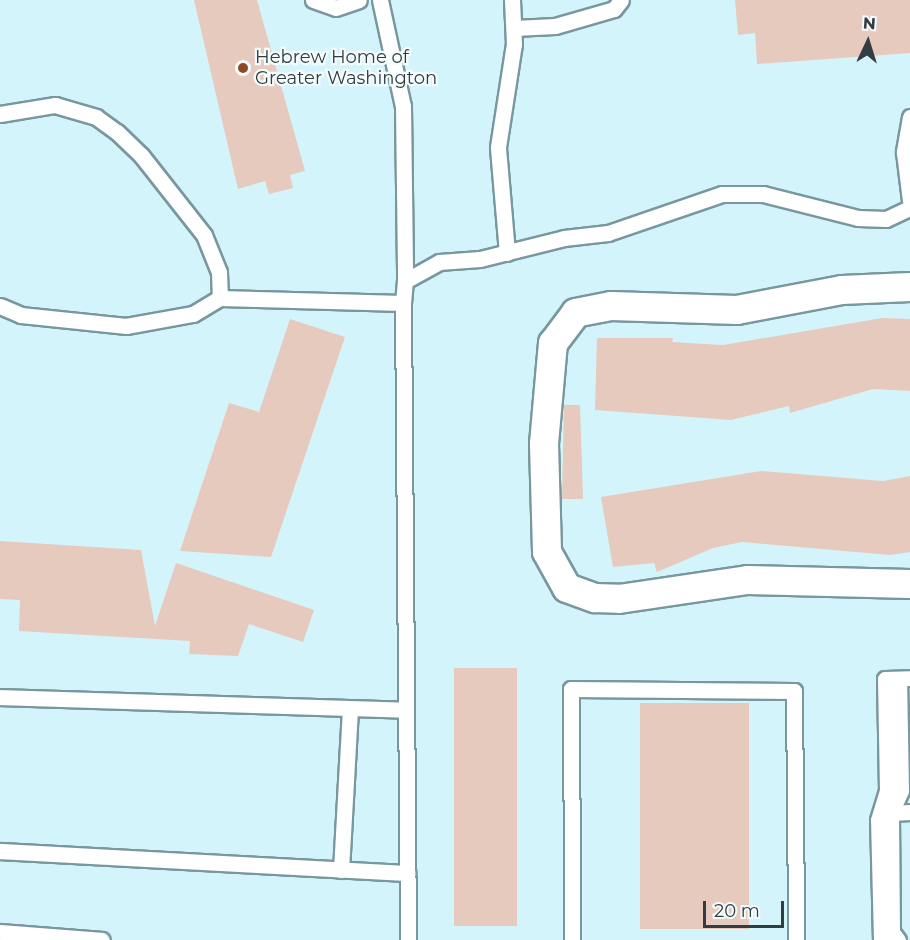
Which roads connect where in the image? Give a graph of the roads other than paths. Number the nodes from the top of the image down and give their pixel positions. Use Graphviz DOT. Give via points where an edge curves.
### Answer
graph roads {
  1 [pos="313,0"];
  2 [pos="359,0"];
  3 [pos="380,0"];
  4 [pos="513,0"];
  5 [pos="621,0"];
  6 [pos="514,28"];
  7 [pos="0,114"];
  8 [pos="910,117"];
  9 [pos="910,201"];
  10 [pos="910,208"];
  11 [pos="507,253"];
  12 [pos="405,281"];
  13 [pos="910,287"];
  14 [pos="220,298"];
  15 [pos="403,303"];
  16 [pos="0,306"];
  17 [pos="910,584"];
  18 [pos="904,678"];
  19 [pos="0,697"];
  20 [pos="406,710"];
  21 [pos="350,711"];
  22 [pos="905,755"];
  23 [pos="910,812"];
  24 [pos="891,813"];
  25 [pos="0,851"];
  26 [pos="341,870"];
  27 [pos="407,873"];
  28 [pos="0,932"];
  29 [pos="102,940"];
  30 [pos="408,940"];
  31 [pos="572,940"];
  32 [pos="796,940"];
  33 [pos="881,940"];
  34 [pos="898,940"];
  1 -- 2 [label="lane" via="336,8"];
  3 -- 12 [label="lane" via="403,106"];
  4 -- 6 [label="lane"];
  5 -- 6 [label="lane" via="614,9 555,26"];
  6 -- 11 [label="lane" via="498,147"];
  7 -- 14 [label="lane" via="55,105 96,117 117,132 141,154 204,235 219,272"];
  8 -- 9 [label="lane" via="904,152"];
  10 -- 11 [label="lane" via="886,219 858,218 763,194 722,194 608,233 564,238"];
  11 -- 12 [label="lane" via="439,261"];
  12 -- 15 [label="lane"];
  13 -- 17 [label="street" via="842,290 737,310 611,306 576,313 553,343 544,444 547,552 567,588 595,598 619,599 748,580"];
  14 -- 15 [label="lane"];
  14 -- 16 [label="lane" via="193,314 126,326 21,315"];
  15 -- 20 [label="lane"];
  18 -- 22 [label="lane"];
  18 -- 33 [label="lane" via="885,679 887,791 878,820"];
  19 -- 21 [label="lane"];
  20 -- 21 [label="lane"];
  20 -- 27 [label="lane"];
  21 -- 26 [label="lane"];
  22 -- 24 [label="lane" via="901,791"];
  23 -- 24 [label="lane"];
  24 -- 34 [label="lane" via="892,932"];
  25 -- 26 [label="lane"];
  26 -- 27 [label="lane"];
  27 -- 30 [label="lane"];
  28 -- 29 [label="lane"];
  31 -- 32 [label="lane" via="571,689 794,691"];
}
